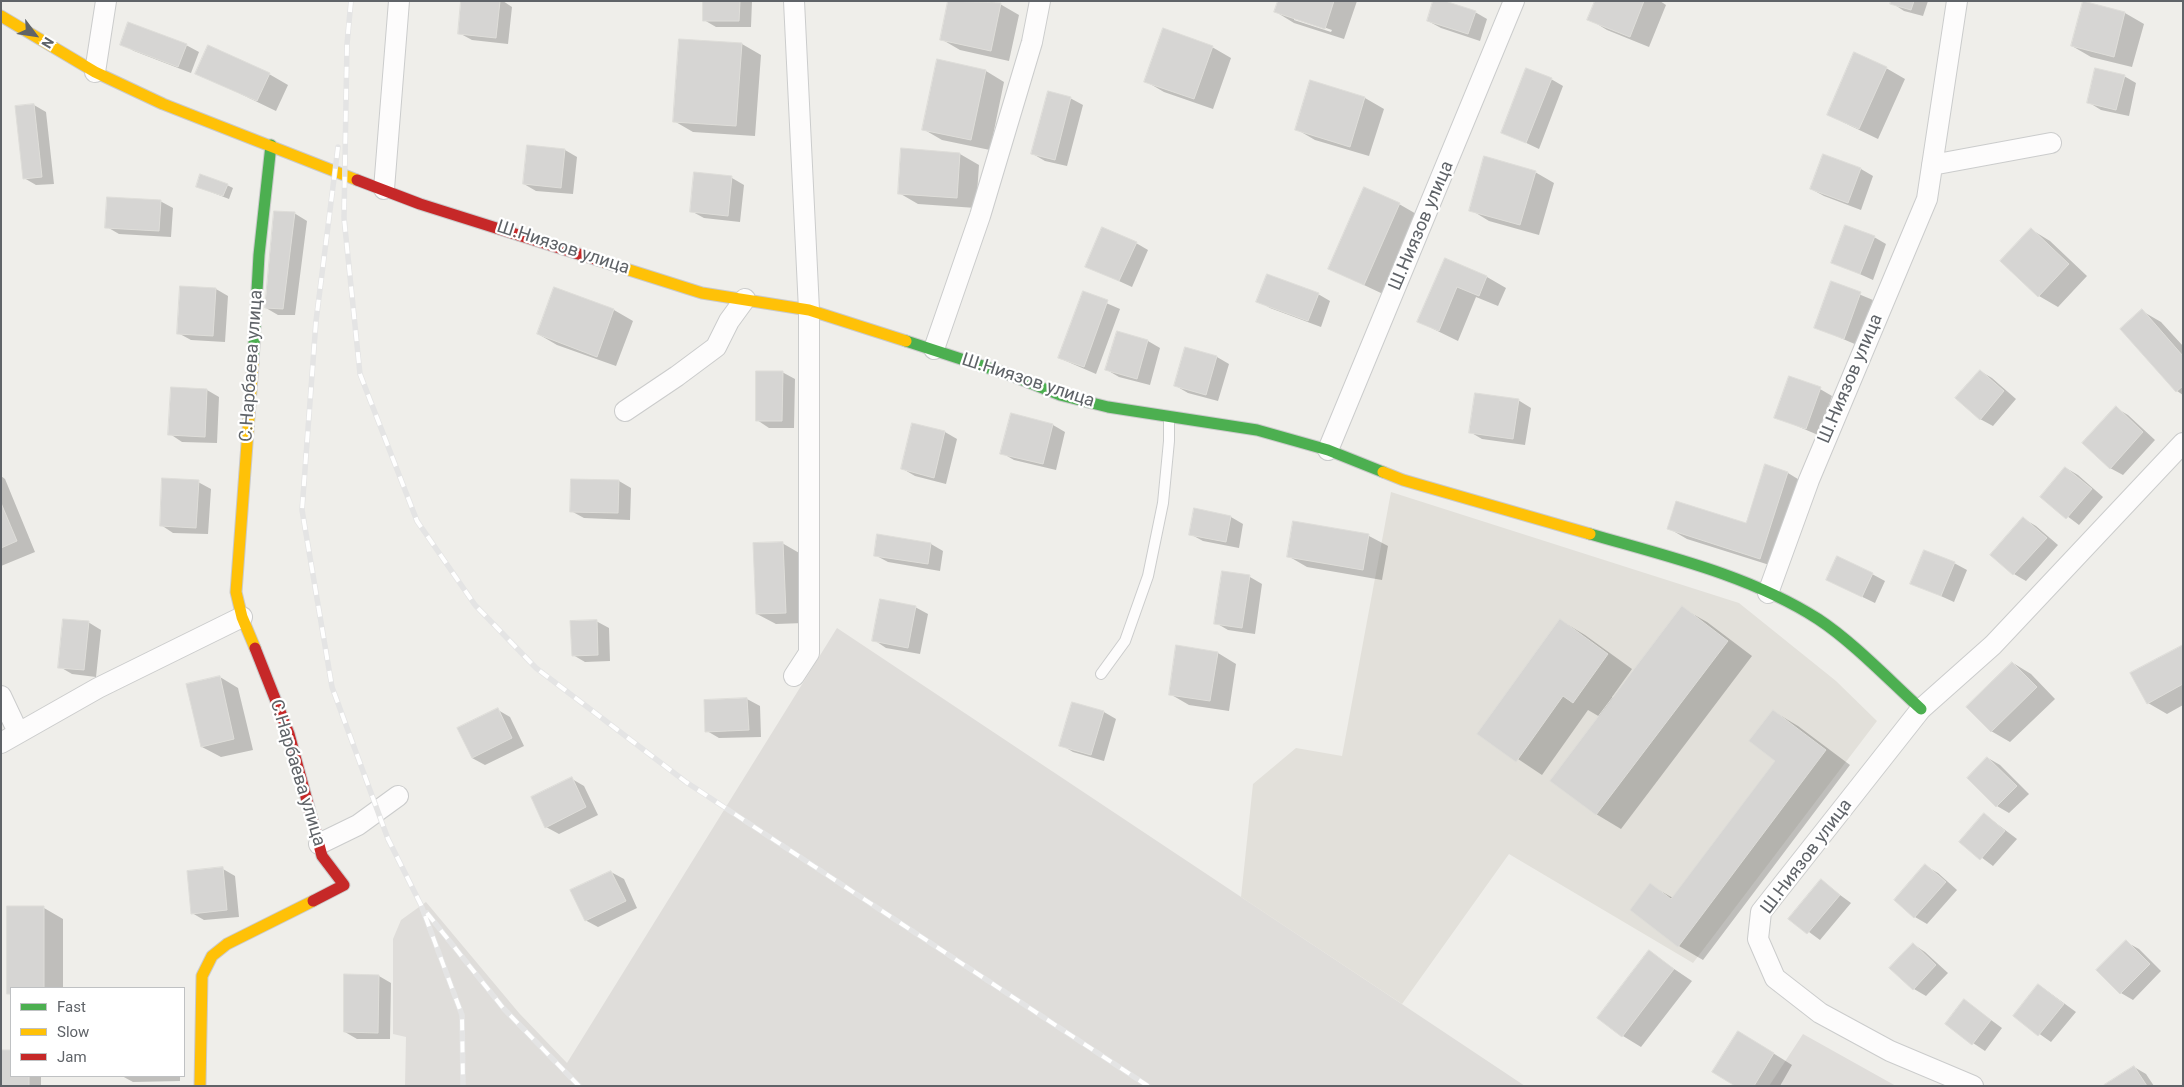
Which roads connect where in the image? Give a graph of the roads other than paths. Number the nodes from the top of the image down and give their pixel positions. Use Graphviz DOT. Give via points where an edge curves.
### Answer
graph roads {
  1 [pos="106,1"];
  2 [pos="399,1"];
  3 [pos="794,1"];
  4 [pos="1040,1"];
  5 [pos="1514,1"];
  6 [pos="1957,1"];
  7 [pos="1,16"];
  8 [pos="95,72"];
  9 [pos="2051,143"];
  10 [pos="271,145"];
  11 [pos="1932,165"];
  12 [pos="384,189"];
  13 [pos="745,299"];
  14 [pos="809,310"];
  15 [pos="934,349"];
  16 [pos="625,411"];
  17 [pos="1169,415"];
  18 [pos="2183,443"];
  19 [pos="1328,450"];
  20 [pos="1768,593"];
  21 [pos="242,617"];
  22 [pos="1101,674"];
  23 [pos="794,676"];
  24 [pos="1,696"];
  25 [pos="1921,709"];
  26 [pos="10,738"];
  27 [pos="398,796"];
  28 [pos="319,844"];
  29 [pos="200,1086"];
  30 [pos="1973,1086"];
  1 -- 8 [label="street"];
  2 -- 12 [label="street"];
  3 -- 14 [label="street"];
  4 -- 15 [label="street" via="1032,42 980,216"];
  5 -- 19 [label="street, Ш.Ниязов улица"];
  6 -- 11 [label="street, Ш.Ниязов улица"];
  7 -- 8 [label="street, Ш.Ниязов улица"];
  8 -- 10 [label="street, Ш.Ниязов улица" via="163,104"];
  9 -- 11 [label="street"];
  10 -- 12 [label="street, Ш.Ниязов улица"];
  10 -- 21 [label="street, С.Нарбаева улица" via="237,561 236,592"];
  11 -- 20 [label="street, Ш.Ниязов улица" via="1928,199 1809,480"];
  12 -- 13 [label="street, Ш.Ниязов улица" via="420,204 702,292"];
  13 -- 14 [label="street, Ш.Ниязов улица"];
  13 -- 16 [label="street" via="716,347"];
  14 -- 15 [label="street, Ш.Ниязов улица"];
  14 -- 23 [label="street" via="809,653"];
  15 -- 17 [label="street, Ш.Ниязов улица" via="1010,374 1060,395 1108,407"];
  17 -- 19 [label="street, Ш.Ниязов улица" via="1257,430"];
  17 -- 22 [label="lane" via="1163,504 1148,576 1125,641"];
  18 -- 25 [label="street, Ш.Ниязов улица" via="1993,644"];
  19 -- 20 [label="street, Ш.Ниязов улица" via="1403,480 1706,568"];
  20 -- 25 [label="street, Ш.Ниязов улица" via="1818,619"];
  21 -- 26 [label="street" via="98,688"];
  21 -- 28 [label="street, С.Нарбаева улица" via="289,734"];
  24 -- 26 [label="street"];
  25 -- 30 [label="street, Ш.Ниязов улица" via="1761,912 1758,939 1775,978 1820,1013 1890,1051"];
  27 -- 28 [label="street" via="358,825"];
  28 -- 29 [label="street, С.Нарбаева улица" via="322,856 344,884 227,944 212,956 202,976"];
}
